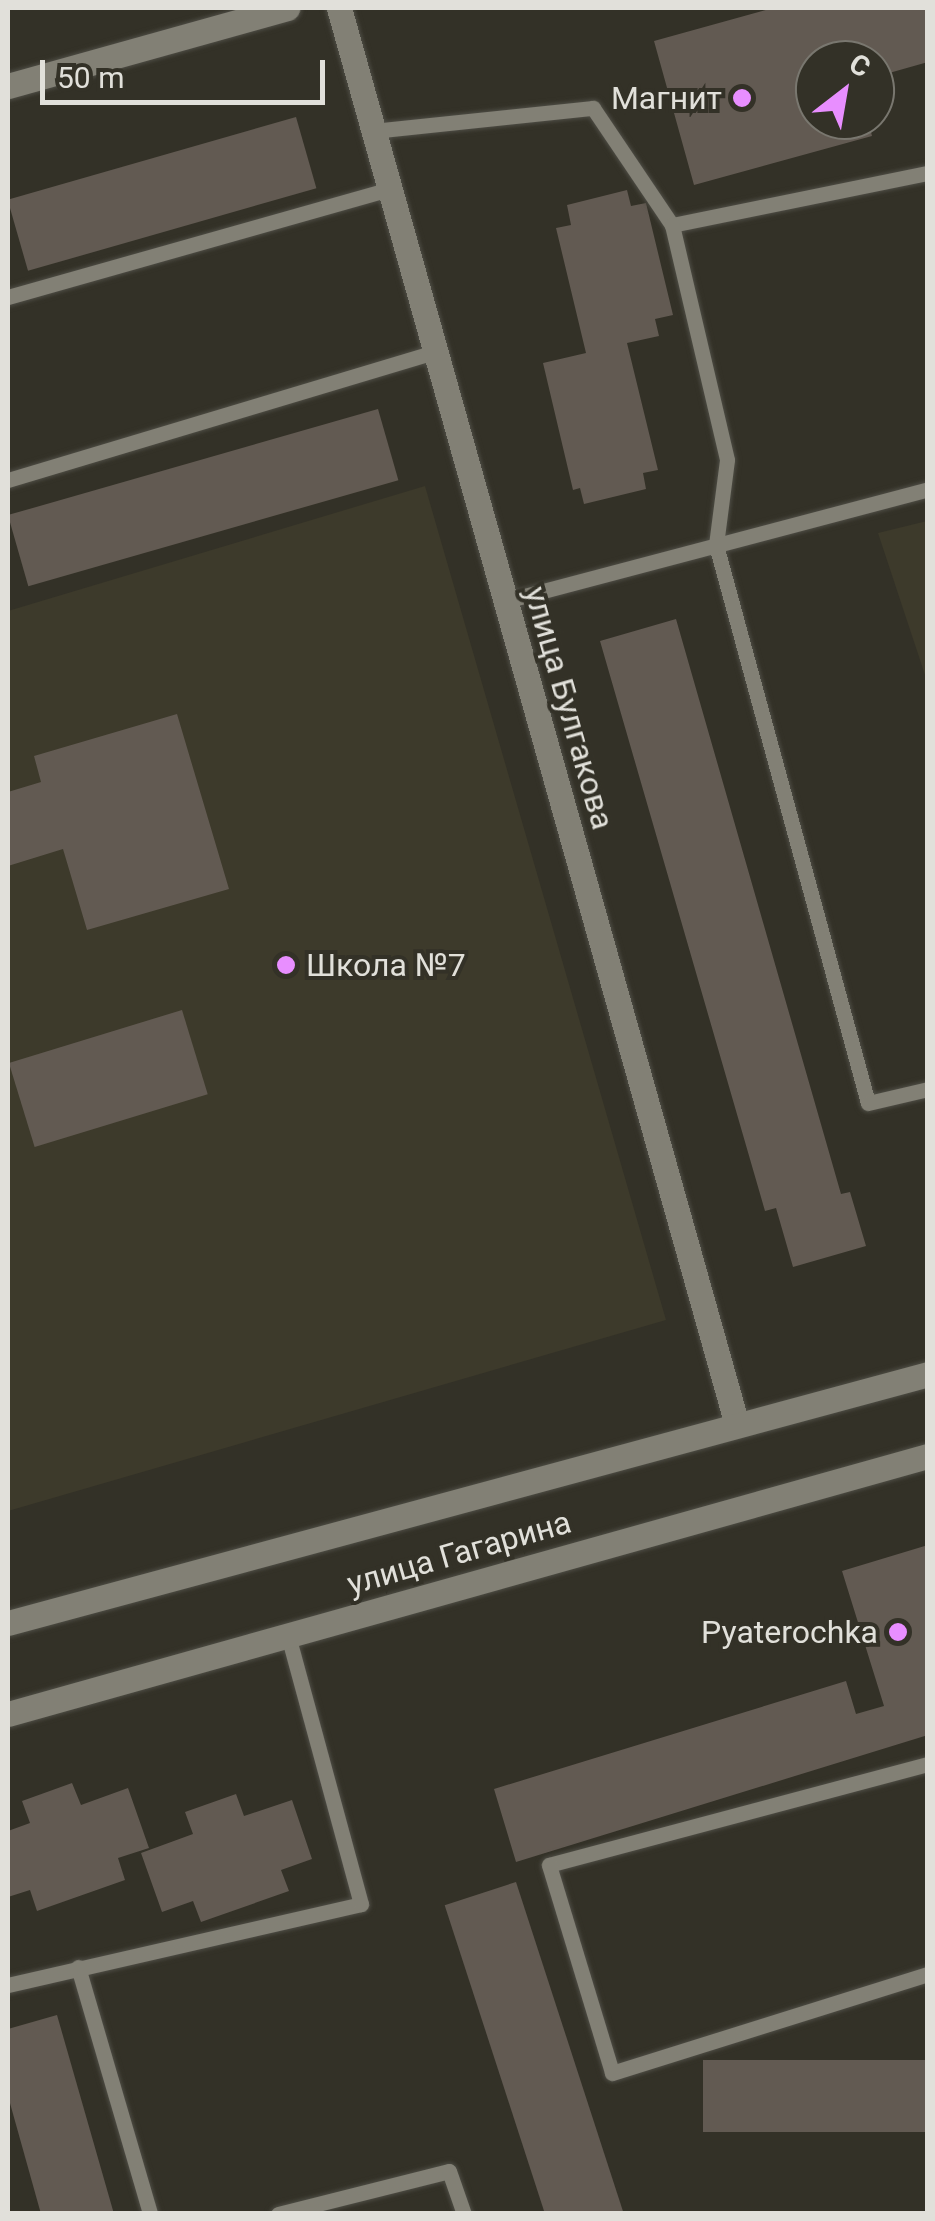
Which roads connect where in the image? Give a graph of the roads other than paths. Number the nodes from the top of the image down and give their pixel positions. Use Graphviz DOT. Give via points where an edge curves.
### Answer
graph roads {
  1 [pos="287,8"];
  2 [pos="339,8"];
  3 [pos="8,86"];
  4 [pos="374,131"];
  5 [pos="928,172"];
  6 [pos="390,190"];
  7 [pos="672,225"];
  8 [pos="8,297"];
  9 [pos="435,352"];
  10 [pos="8,480"];
  11 [pos="928,489"];
  12 [pos="716,546"];
  13 [pos="505,601"];
  14 [pos="928,1089"];
  15 [pos="928,1374"];
  16 [pos="736,1426"];
  17 [pos="928,1456"];
  18 [pos="8,1623"];
  19 [pos="288,1635"];
  20 [pos="8,1714"];
  21 [pos="928,1764"];
  22 [pos="78,1967"];
  23 [pos="928,1974"];
  24 [pos="8,1986"];
  25 [pos="150,2214"];
  26 [pos="278,2214"];
  27 [pos="464,2214"];
  1 -- 3 [label="street"];
  2 -- 4 [label="street, улица Булгакова"];
  4 -- 6 [label="street, улица Булгакова"];
  4 -- 7 [label="lane" via="593,108"];
  5 -- 7 [label="lane"];
  6 -- 8 [label="lane"];
  6 -- 9 [label="street, улица Булгакова"];
  7 -- 12 [label="lane" via="727,460"];
  9 -- 10 [label="lane"];
  9 -- 13 [label="street, улица Булгакова"];
  11 -- 12 [label="lane"];
  12 -- 13 [label="lane"];
  12 -- 14 [label="lane" via="868,1103"];
  13 -- 16 [label="street, улица Булгакова"];
  15 -- 16 [label="street, улица Гагарина"];
  16 -- 18 [label="street, улица Гагарина"];
  17 -- 19 [label="street, улица Гагарина"];
  19 -- 20 [label="street, улица Гагарина"];
  19 -- 22 [label="lane" via="362,1904"];
  21 -- 23 [label="lane" via="549,1865 612,2073"];
  22 -- 24 [label="lane"];
  22 -- 25 [label="lane"];
  26 -- 27 [label="lane" via="448,2171"];
}
